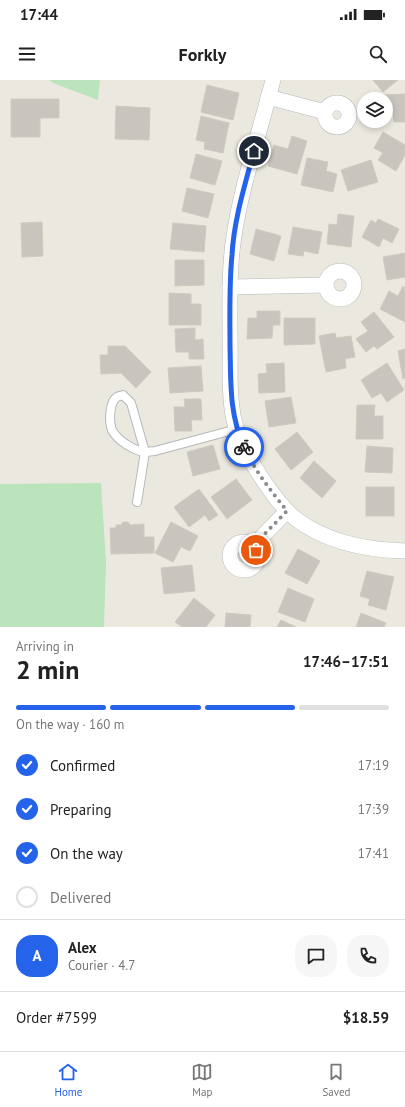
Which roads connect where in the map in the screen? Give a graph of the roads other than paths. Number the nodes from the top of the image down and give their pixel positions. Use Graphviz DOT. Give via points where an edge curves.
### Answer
graph roads {
  1 [pos="273,80"];
  2 [pos="268,97"];
  3 [pos="325,112"];
  4 [pos="326,285"];
  5 [pos="230,287"];
  6 [pos="237,429"];
  7 [pos="145,452"];
  8 [pos="137,502"];
  9 [pos="287,511"];
  10 [pos="253,546"];
  11 [pos="405,551"];
  1 -- 2 [label="street"];
  2 -- 3 [label="street"];
  2 -- 5 [label="street" via="239,207"];
  4 -- 5 [label="street"];
  5 -- 6 [label="street" via="231,392"];
  6 -- 7 [label="lane"];
  6 -- 9 [label="street" via="249,457"];
  7 -- 7 [label="lane" via="121,441 112,430 112,402 117,396 123,395 131,403"];
  7 -- 8 [label="lane"];
  9 -- 10 [label="street"];
  9 -- 11 [label="street" via="322,534 357,545"];
}
